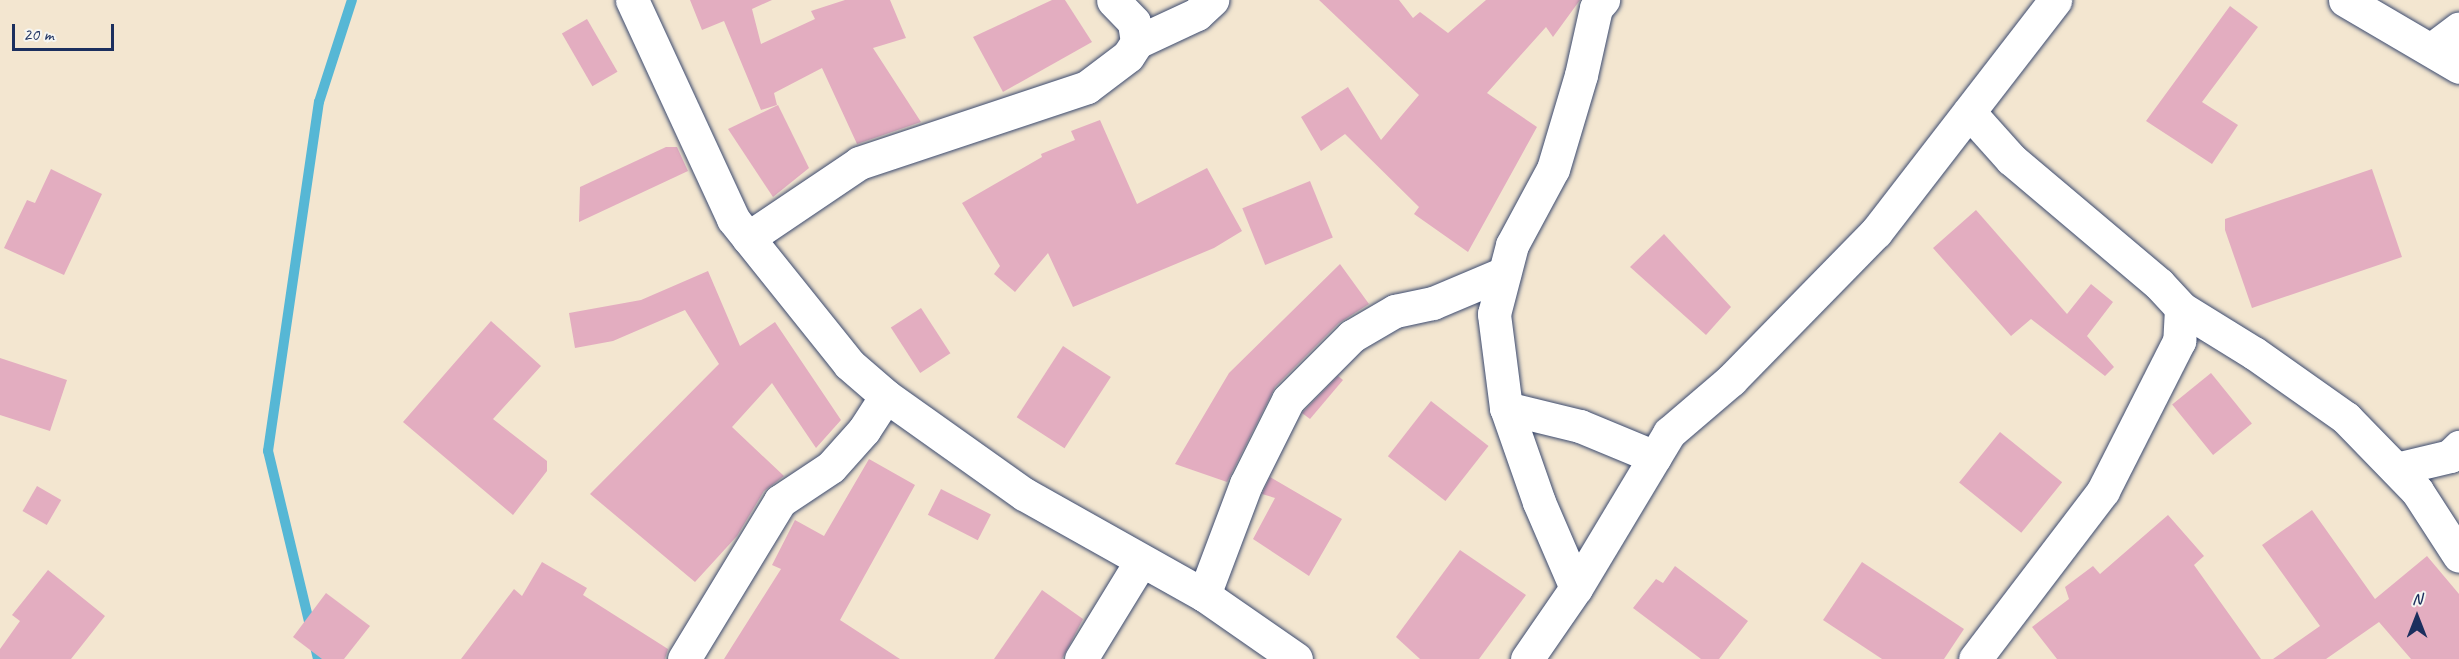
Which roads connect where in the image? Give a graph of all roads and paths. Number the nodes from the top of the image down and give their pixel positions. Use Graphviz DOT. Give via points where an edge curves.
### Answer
graph roads {
  1 [pos="633,0"];
  2 [pos="1113,0"];
  3 [pos="1212,0"];
  4 [pos="1603,0"];
  5 [pos="2055,0"];
  6 [pos="2345,0"];
  7 [pos="2459,30"];
  8 [pos="1137,42"];
  9 [pos="2446,58"];
  10 [pos="1969,112"];
  11 [pos="748,238"];
  12 [pos="1504,273"];
  13 [pos="2181,308"];
  14 [pos="886,396"];
  15 [pos="1506,408"];
  16 [pos="2459,447"];
  17 [pos="1655,457"];
  18 [pos="2396,469"];
  19 [pos="2459,556"];
  20 [pos="1141,561"];
  21 [pos="1576,588"];
  22 [pos="1204,595"];
  23 [pos="684,659"];
  24 [pos="1080,659"];
  25 [pos="1296,659"];
  26 [pos="1527,659"];
  27 [pos="1975,659"];
  1 -- 11 [label="street" via="733,219"];
  2 -- 8 [label="street" via="1134,22"];
  3 -- 8 [label="street" via="1197,14"];
  4 -- 12 [label="street" via="1596,8 1553,169 1512,244"];
  5 -- 10 [label="street"];
  6 -- 9 [label="street"];
  7 -- 9 [label="street"];
  8 -- 11 [label="street" via="1128,56 1088,87 859,163"];
  10 -- 13 [label="street" via="2011,159 2159,284"];
  10 -- 17 [label="street" via="1876,232 1731,380 1669,433"];
  11 -- 14 [label="street" via="849,364"];
  12 -- 15 [label="street" via="1494,314"];
  12 -- 22 [label="street" via="1433,303 1395,311 1361,331 1288,400 1246,484"];
  13 -- 18 [label="street" via="2254,353 2346,418"];
  13 -- 27 [label="street" via="2179,341 2103,490"];
  14 -- 20 [label="street" via="1024,494"];
  14 -- 23 [label="street" via="864,430 831,467 780,501"];
  15 -- 17 [label="street" via="1580,426"];
  15 -- 21 [label="street" via="1539,502"];
  16 -- 18 [label="street" via="2450,456"];
  17 -- 21 [label="street"];
  18 -- 19 [label="street" via="2417,490"];
  20 -- 22 [label="street"];
  20 -- 24 [label="street"];
  21 -- 26 [label="street"];
  22 -- 25 [label="street"];
}
